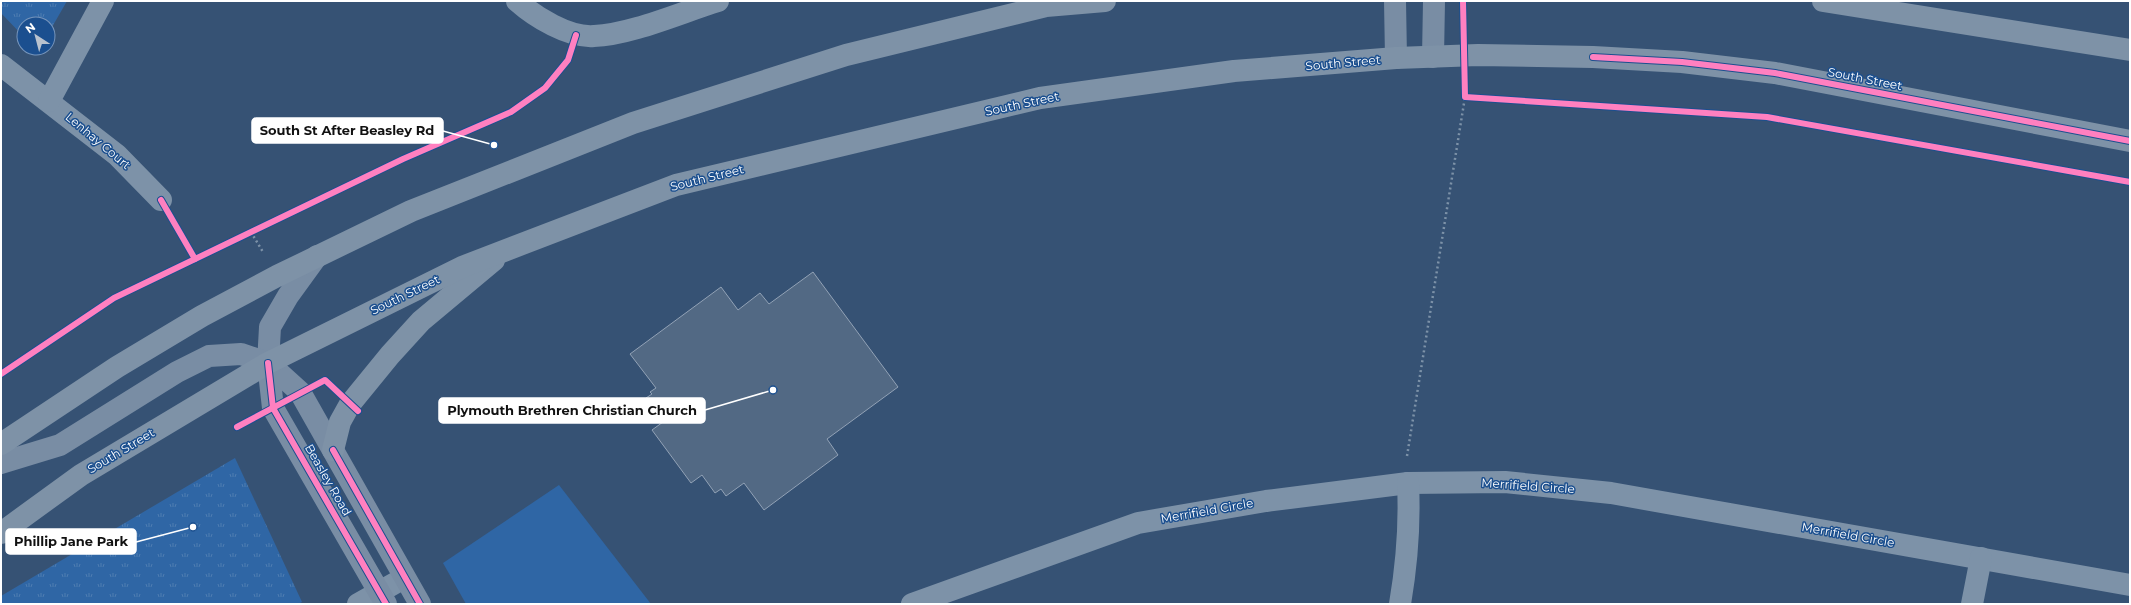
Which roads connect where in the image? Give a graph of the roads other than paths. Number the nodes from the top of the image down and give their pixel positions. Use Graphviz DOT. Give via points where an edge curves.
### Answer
graph roads {
  1 [pos="103,1"];
  2 [pos="517,1"];
  3 [pos="718,1"];
  4 [pos="1105,1"];
  5 [pos="1395,1"];
  6 [pos="1434,1"];
  7 [pos="1823,1"];
  8 [pos="2130,50"];
  9 [pos="1433,57"];
  10 [pos="1396,58"];
  11 [pos="1,64"];
  12 [pos="49,101"];
  13 [pos="2130,141"];
  14 [pos="161,200"];
  15 [pos="508,249"];
  16 [pos="317,256"];
  17 [pos="268,363"];
  18 [pos="1,444"];
  19 [pos="333,450"];
  20 [pos="1,463"];
  21 [pos="1408,482"];
  22 [pos="1,533"];
  23 [pos="1980,558"];
  24 [pos="404,578"];
  25 [pos="2130,586"];
  26 [pos="382,598"];
  27 [pos="358,604"];
  28 [pos="420,604"];
  29 [pos="912,604"];
  30 [pos="1400,604"];
  31 [pos="1972,604"];
  1 -- 12 [label="street"];
  2 -- 3 [label="street" via="548,22 576,34 593,37 619,33"];
  4 -- 16 [label="highway" via="1046,6 846,55 633,122 411,211"];
  5 -- 10 [label="main road"];
  6 -- 9 [label="main road"];
  7 -- 8 [label="highway"];
  9 -- 10 [label="highway, South Street"];
  9 -- 13 [label="highway, South Street" via="1593,57 1682,62 1775,73"];
  10 -- 15 [label="highway, South Street" via="1234,72 1040,98 676,185"];
  11 -- 12 [label="street, Lenhay Court"];
  12 -- 14 [label="street, Lenhay Court" via="117,155"];
  15 -- 17 [label="highway, South Street" via="462,267"];
  15 -- 19 [label="highway" via="421,321 390,355 350,404 340,422"];
  16 -- 17 [label="main road, Beasley Road" via="288,296 270,327"];
  16 -- 18 [label="highway" via="202,316 117,367"];
  17 -- 19 [label="main road, Beasley Road" via="300,392"];
  17 -- 20 [label="main road, Beasley Road" via="241,354 209,356 177,372 60,444"];
  17 -- 22 [label="highway, South Street" via="81,475"];
  17 -- 26 [label="main road, Beasley Road" via="273,408"];
  19 -- 24 [label="main road, Beasley Road"];
  21 -- 23 [label="street, Merrifield Circle" via="1505,482 1611,493"];
  21 -- 29 [label="street, Merrifield Circle" via="1266,501 1138,523"];
  21 -- 30 [label="street" via="1407,566"];
  23 -- 25 [label="street, Merrifield Circle"];
  23 -- 31 [label="street"];
  24 -- 26 [label="street"];
  24 -- 28 [label="main road, Beasley Road"];
  26 -- 27 [label="street"];
}
